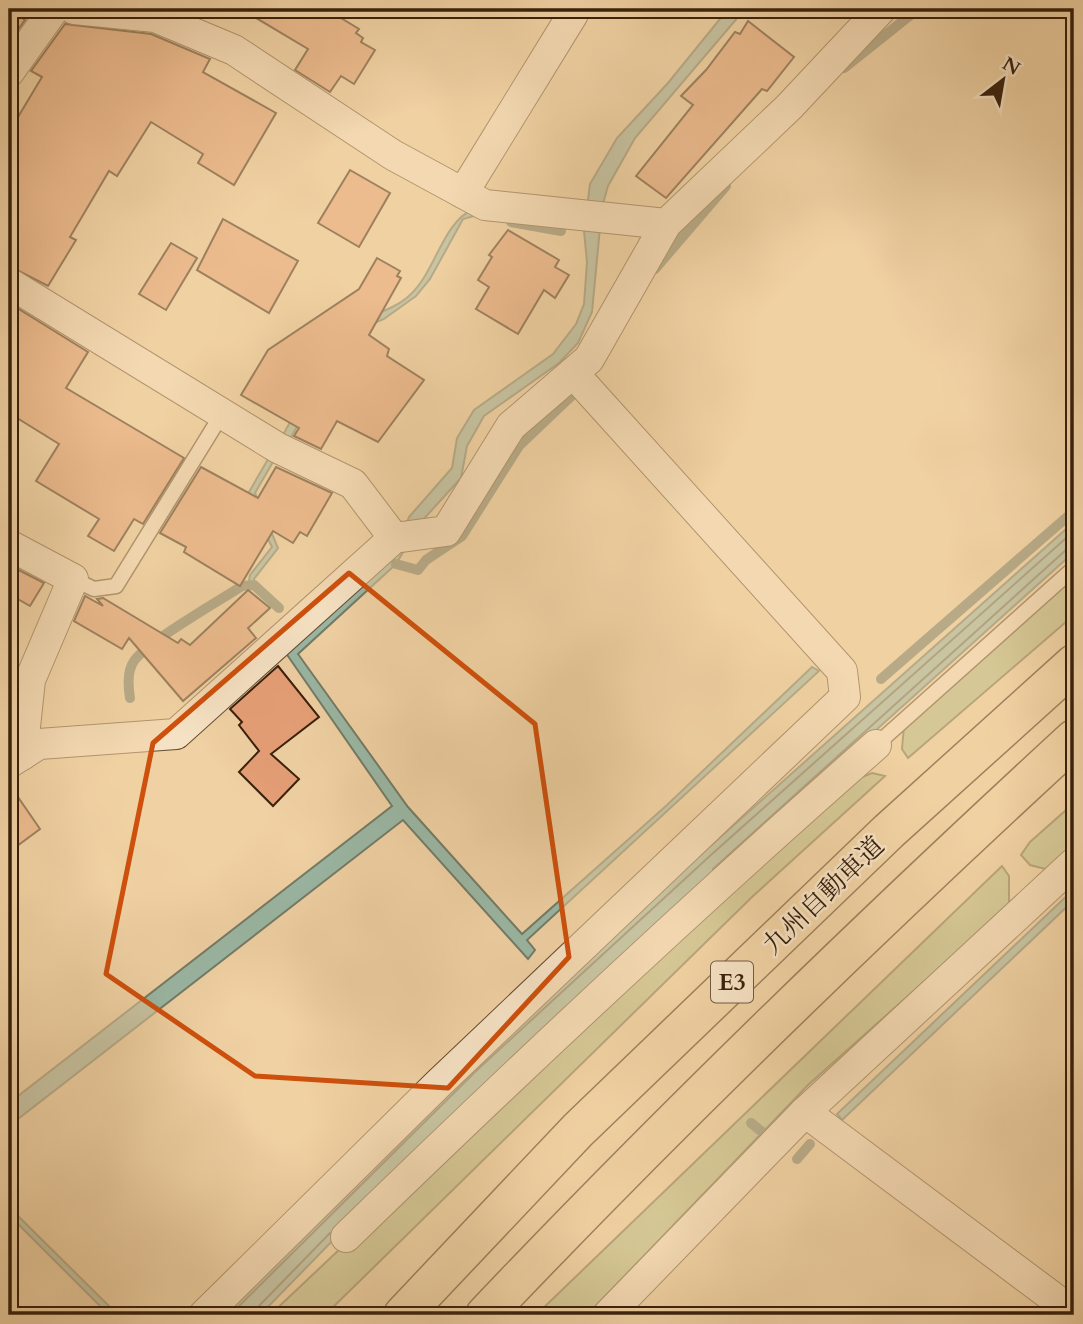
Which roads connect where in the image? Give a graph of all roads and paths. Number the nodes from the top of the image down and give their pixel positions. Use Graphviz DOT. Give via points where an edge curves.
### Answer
graph roads {
  1 [pos="54,9"];
  2 [pos="74,9"];
  3 [pos="564,9"];
  4 [pos="881,9"];
  5 [pos="9,72"];
  6 [pos="463,193"];
  7 [pos="666,224"];
  8 [pos="9,283"];
  9 [pos="573,373"];
  10 [pos="222,414"];
  11 [pos="394,538"];
  12 [pos="9,545"];
  13 [pos="1074,568"];
  14 [pos="73,579"];
  15 [pos="1074,664"];
  16 [pos="1074,738"];
  17 [pos="876,745"];
  18 [pos="15,759"];
  19 [pos="1074,863"];
  20 [pos="804,1112"];
  21 [pos="346,1237"];
  22 [pos="1074,1313"];
  23 [pos="204,1315"];
  24 [pos="403,1315"];
  25 [pos="485,1315"];
  26 [pos="608,1315"];
  1 -- 5 [label="street"];
  2 -- 6 [label="street" via="155,17 234,50 393,155"];
  3 -- 6 [label="street" via="573,14"];
  4 -- 7 [label="street" via="789,107"];
  6 -- 7 [label="street" via="485,205"];
  7 -- 9 [label="street" via="589,359"];
  8 -- 10 [label="street"];
  9 -- 11 [label="street" via="511,426 446,531"];
  9 -- 23 [label="street" via="842,671 845,697 438,1084"];
  10 -- 11 [label="street" via="278,448 353,484"];
  10 -- 14 [label="lane" via="116,586 94,589"];
  11 -- 18 [label="street" via="176,734 39,744"];
  12 -- 14 [label="street"];
  13 -- 17 [label="lane"];
  14 -- 18 [label="street" via="30,680"];
  15 -- 24 [label="highway, 九州自動車道 / E3" via="889,831 578,1130"];
  16 -- 25 [label="highway, E3" via="629,1164"];
  17 -- 21 [label="street" via="523,1066"];
  19 -- 20 [label="street"];
  20 -- 22 [label="street"];
  20 -- 26 [label="street"];
}
